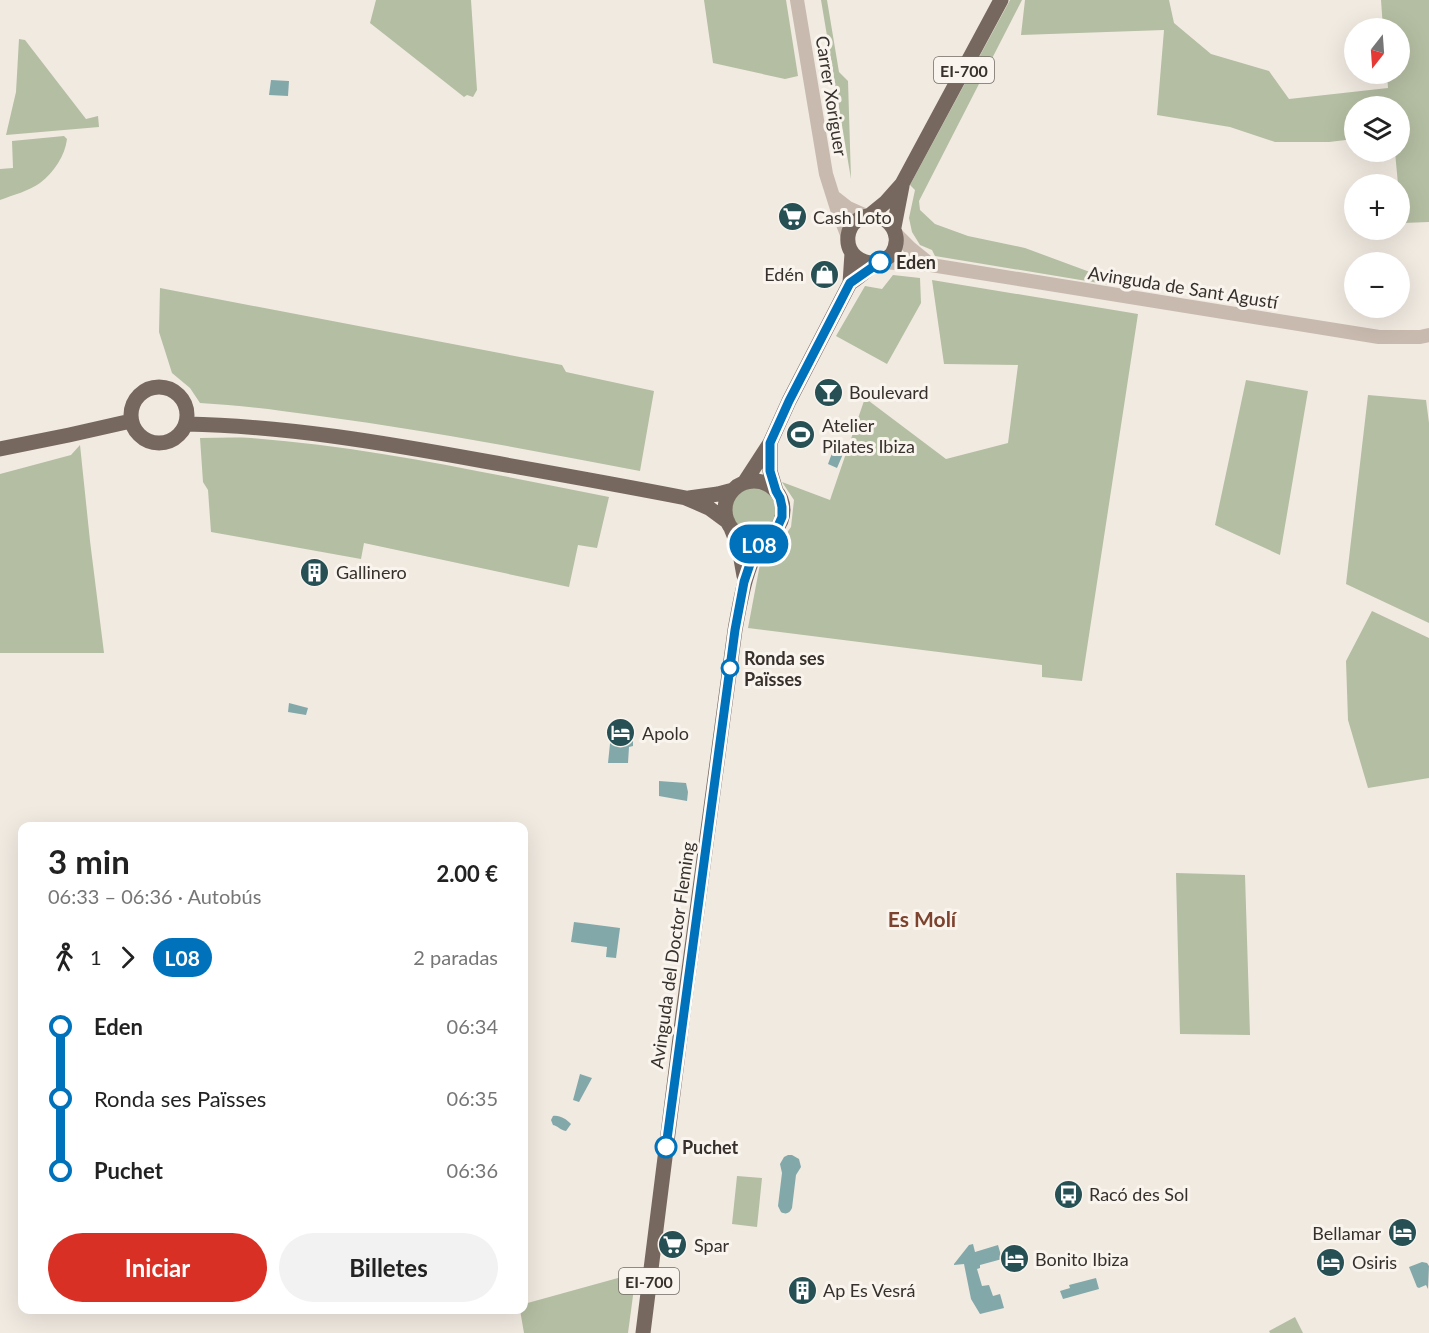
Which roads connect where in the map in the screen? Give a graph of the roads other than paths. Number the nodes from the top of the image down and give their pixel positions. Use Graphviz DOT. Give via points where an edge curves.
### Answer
graph roads {
  1 [pos="797,0"];
  2 [pos="1001,0"];
  3 [pos="902,184"];
  4 [pos="834,197"];
  5 [pos="868,216"];
  6 [pos="895,231"];
  7 [pos="848,237"];
  8 [pos="852,253"];
  9 [pos="879,263"];
  10 [pos="931,265"];
  11 [pos="850,283"];
  12 [pos="1429,335"];
  13 [pos="131,421"];
  14 [pos="186,424"];
  15 [pos="770,443"];
  16 [pos="0,449"];
  17 [pos="738,486"];
  18 [pos="776,491"];
  19 [pos="686,498"];
  20 [pos="729,525"];
  21 [pos="764,537"];
  22 [pos="744,582"];
  23 [pos="643,1333"];
  1 -- 4 [label="street, Carrer Xoriguer" via="826,174"];
  2 -- 3 [label="main road, EI-700"];
  3 -- 5 [label="main road, EI-700"];
  3 -- 6 [label="main road, EI-700"];
  4 -- 5 [label="street"];
  4 -- 7 [label="street, Carrer Xoriguer"];
  5 -- 6 [label="main road" via="884,218"];
  5 -- 7 [label="main road, EI-700" via="852,226"];
  6 -- 9 [label="main road, EI-700" via="892,254"];
  6 -- 10 [label="street"];
  7 -- 8 [label="main road, EI-700"];
  8 -- 9 [label="main road" via="863,262"];
  8 -- 11 [label="main road, EI-700"];
  9 -- 10 [label="street, Avinguda de Sant Agustí"];
  9 -- 11 [label="main road, EI-700"];
  10 -- 12 [label="street, Avinguda de Sant Agustí" via="1379,337"];
  11 -- 15 [label="main road, EI-700"];
  13 -- 14 [label="main road" via="143,439 159,444 176,438"];
  13 -- 14 [label="main road" via="136,398 148,389 163,387 182,400"];
  13 -- 16 [label="main road"];
  14 -- 19 [label="main road" via="361,439"];
  15 -- 17 [label="main road, EI-700"];
  15 -- 18 [label="main road, EI-700" via="770,471"];
  17 -- 18 [label="main road" via="762,482"];
  17 -- 19 [label="main road" via="718,494"];
  17 -- 20 [label="main road, EI-700" via="725,504"];
  18 -- 21 [label="main road, EI-700" via="782,517 778,526"];
  19 -- 20 [label="main road" via="709,508"];
  20 -- 21 [label="main road" via="745,537"];
  20 -- 22 [label="main road, Avinguda del Doctor Fleming / EI-700" via="739,548"];
  21 -- 22 [label="main road, Avinguda del Doctor Fleming / EI-700"];
  22 -- 23 [label="main road, Avinguda del Doctor Fleming / EI-700"];
}
